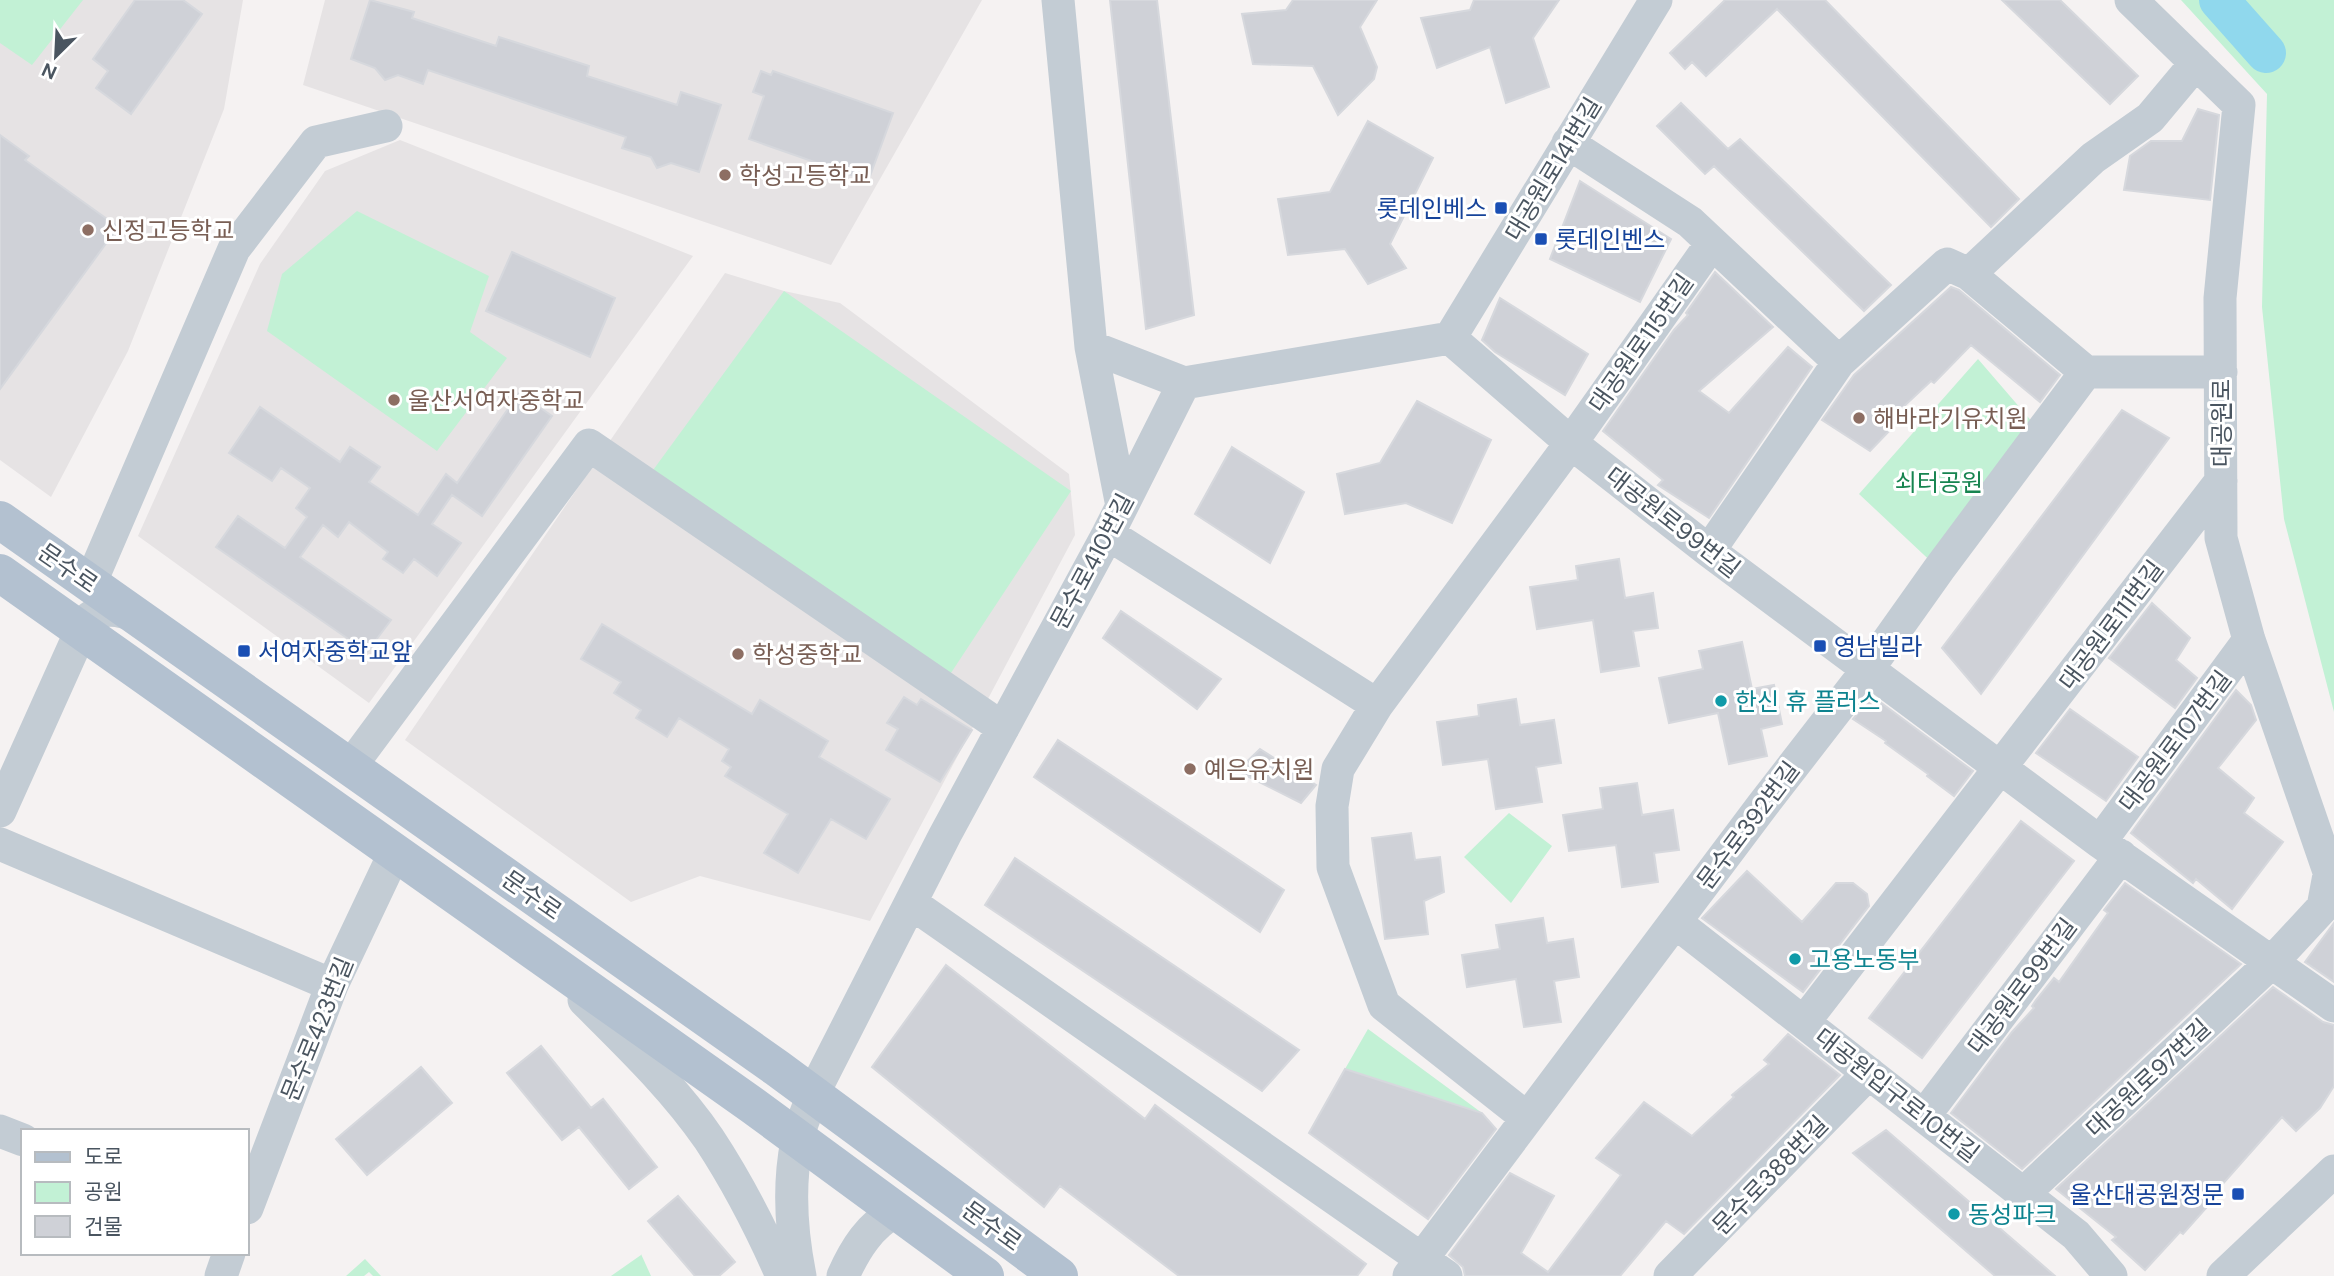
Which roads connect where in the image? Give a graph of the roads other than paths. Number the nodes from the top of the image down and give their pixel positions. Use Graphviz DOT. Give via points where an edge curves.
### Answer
graph roads {
  1 [pos="1058,0"];
  2 [pos="1657,0"];
  3 [pos="2131,0"];
  4 [pos="2196,63"];
  5 [pos="386,126"];
  6 [pos="1568,143"];
  7 [pos="1712,243"];
  8 [pos="1969,274"];
  9 [pos="1450,338"];
  10 [pos="1091,348"];
  11 [pos="1839,362"];
  12 [pos="2086,372"];
  13 [pos="2221,372"];
  14 [pos="1184,383"];
  15 [pos="1571,443"];
  16 [pos="2221,481"];
  17 [pos="0,520"];
  18 [pos="1115,520"];
  19 [pos="1709,551"];
  20 [pos="0,573"];
  21 [pos="90,584"];
  22 [pos="136,616"];
  23 [pos="80,630"];
  24 [pos="2249,640"];
  25 [pos="1868,669"];
  26 [pos="1377,705"];
  27 [pos="1003,728"];
  28 [pos="350,767"];
  29 [pos="2001,768"];
  30 [pos="0,811"];
  31 [pos="0,844"];
  32 [pos="2110,849"];
  33 [pos="395,852"];
  34 [pos="2332,881"];
  35 [pos="911,903"];
  36 [pos="1675,922"];
  37 [pos="536,951"];
  38 [pos="2272,962"];
  39 [pos="332,985"];
  40 [pos="2334,1006"];
  41 [pos="1804,1023"];
  42 [pos="1869,1073"];
  43 [pos="813,1094"];
  44 [pos="1924,1116"];
  45 [pos="1527,1118"];
  46 [pos="0,1131"];
  47 [pos="797,1138"];
  48 [pos="21,1139"];
  49 [pos="2334,1171"];
  50 [pos="2023,1194"];
  51 [pos="248,1205"];
  52 [pos="897,1210"];
  53 [pos="228,1255"];
  54 [pos="1425,1270"];
  55 [pos="221,1276"];
  56 [pos="782,1276"];
  57 [pos="800,1276"];
  58 [pos="844,1276"];
  59 [pos="985,1276"];
  60 [pos="1059,1276"];
  61 [pos="1670,1276"];
  62 [pos="2111,1276"];
  63 [pos="2223,1276"];
  1 -- 10 [label="street"];
  2 -- 6 [label="street, 대공원로141번길"];
  3 -- 4 [label="street, 대공원로"];
  4 -- 8 [label="street" via="2150,118 2093,158"];
  4 -- 13 [label="street, 대공원로" via="2239,105 2220,299"];
  5 -- 21 [label="street" via="316,142 234,248"];
  6 -- 7 [label="street" via="1690,222"];
  6 -- 9 [label="street, 대공원로141번길"];
  7 -- 11 [label="street"];
  7 -- 15 [label="street, 대공원로115번길"];
  8 -- 11 [label="street" via="1947,264"];
  8 -- 12 [label="street"];
  9 -- 14 [label="street"];
  9 -- 15 [label="street, 대공원로99번길"];
  10 -- 14 [label="street"];
  10 -- 18 [label="street"];
  11 -- 19 [label="street"];
  12 -- 13 [label="street"];
  12 -- 25 [label="street, 문수로392번길"];
  13 -- 16 [label="street, 대공원로"];
  14 -- 18 [label="street, 문수로410번길"];
  15 -- 19 [label="street, 대공원로99번길"];
  15 -- 26 [label="street, 대공원로115번길"];
  16 -- 24 [label="street, 대공원로" via="2221,538"];
  16 -- 29 [label="street, 대공원로111번길"];
  17 -- 21 [label="main road, 문수로"];
  18 -- 26 [label="street"];
  18 -- 27 [label="street, 문수로410번길"];
  19 -- 25 [label="street, 대공원로99번길"];
  20 -- 23 [label="main road, 문수로"];
  21 -- 22 [label="main road, 문수로"];
  22 -- 23 [label="street" via="103,610"];
  22 -- 28 [label="main road, 문수로"];
  23 -- 30 [label="street"];
  23 -- 33 [label="main road, 문수로"];
  24 -- 32 [label="street, 대공원로107번길"];
  24 -- 34 [label="street, 대공원로"];
  25 -- 29 [label="street, 대공원로99번길"];
  25 -- 36 [label="street, 문수로392번길"];
  26 -- 45 [label="street, 대공원로115번길" via="1338,769 1332,806 1338,880 1384,1005"];
  27 -- 28 [label="street" via="589,445"];
  27 -- 35 [label="street, 문수로410번길"];
  28 -- 43 [label="main road, 문수로"];
  29 -- 32 [label="street, 대공원로99번길"];
  29 -- 41 [label="street, 대공원로111번길"];
  31 -- 39 [label="street"];
  32 -- 38 [label="street, 대공원로99번길"];
  32 -- 44 [label="street, 대공원로99번길"];
  33 -- 37 [label="main road, 문수로"];
  33 -- 39 [label="street, 문수로423번길"];
  34 -- 38 [label="street, 대공원로" via="2323,907"];
  35 -- 43 [label="street, 문수로410번길"];
  35 -- 54 [label="street"];
  36 -- 41 [label="street, 대공원입구로10번길"];
  36 -- 45 [label="street, 문수로392번길"];
  37 -- 47 [label="main road, 문수로"];
  37 -- 56 [label="street" via="633,1049 708,1137 737,1183"];
  38 -- 40 [label="street"];
  38 -- 50 [label="street, 대공원로97번길"];
  39 -- 51 [label="street, 문수로423번길"];
  41 -- 42 [label="street, 대공원입구로10번길"];
  42 -- 44 [label="street, 대공원입구로10번길"];
  42 -- 61 [label="street, 문수로388번길"];
  43 -- 47 [label="street, 문수로410번길"];
  43 -- 60 [label="main road, 문수로"];
  44 -- 50 [label="street, 대공원입구로10번길"];
  45 -- 54 [label="street, 문수로392번길"];
  46 -- 48 [label="street"];
  47 -- 52 [label="main road, 문수로"];
  47 -- 57 [label="street, 문수로410번길" via="790,1193"];
  49 -- 63 [label="street"];
  50 -- 62 [label="street, 대공원입구로10번길" via="2076,1235"];
  52 -- 58 [label="street" via="866,1236"];
  52 -- 59 [label="main road, 문수로"];
  53 -- 55 [label="street"];
}
